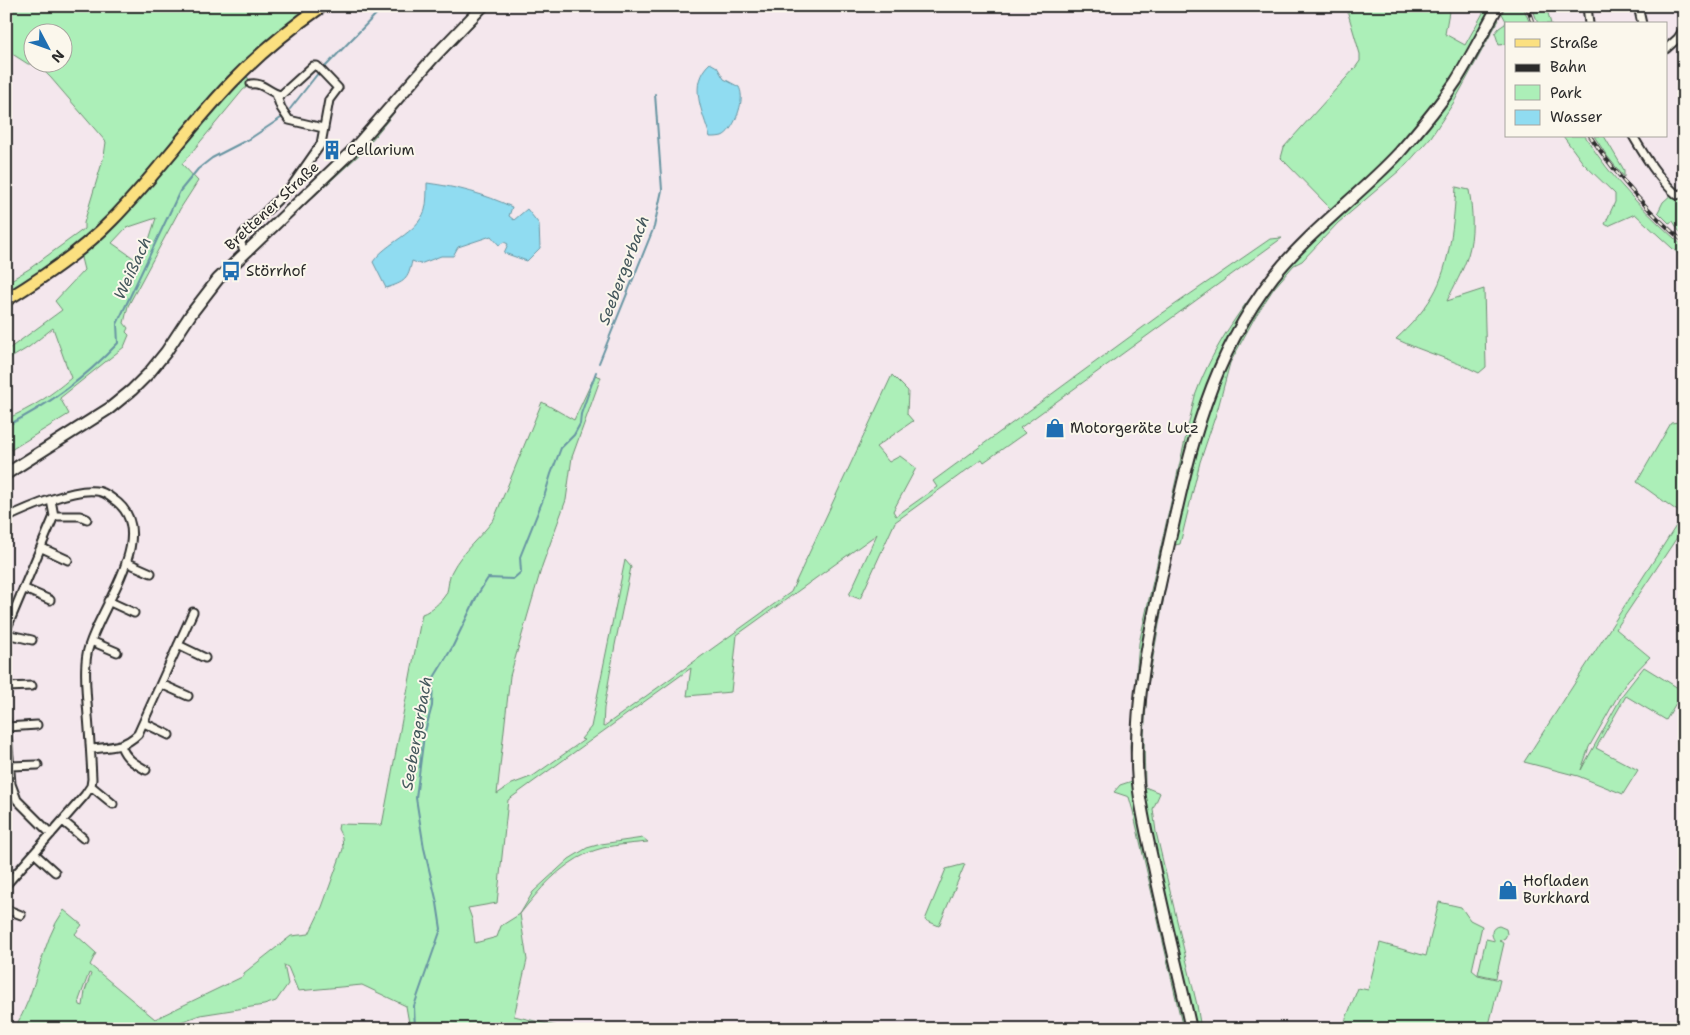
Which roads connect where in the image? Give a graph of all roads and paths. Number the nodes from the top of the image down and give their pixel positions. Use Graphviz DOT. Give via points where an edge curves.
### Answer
graph roads {
  1 [pos="322,6"];
  2 [pos="483,6"];
  3 [pos="1498,6"];
  4 [pos="1587,6"];
  5 [pos="1638,6"];
  6 [pos="1589,22"];
  7 [pos="1642,22"];
  8 [pos="1684,29"];
  9 [pos="1668,47"];
  10 [pos="251,84"];
  11 [pos="276,94"];
  12 [pos="323,128"];
  13 [pos="1634,138"];
  14 [pos="1684,193"];
  15 [pos="245,252"];
  16 [pos="6,300"];
  17 [pos="6,474"];
  18 [pos="51,500"];
  19 [pos="54,516"];
  20 [pos="6,518"];
  21 [pos="88,519"];
  22 [pos="42,548"];
  23 [pos="68,560"];
  24 [pos="126,562"];
  25 [pos="151,573"];
  26 [pos="24,589"];
  27 [pos="50,600"];
  28 [pos="108,602"];
  29 [pos="193,612"];
  30 [pos="134,613"];
  31 [pos="6,632"];
  32 [pos="32,640"];
  33 [pos="91,641"];
  34 [pos="178,645"];
  35 [pos="117,652"];
  36 [pos="205,658"];
  37 [pos="161,684"];
  38 [pos="6,686"];
  39 [pos="32,686"];
  40 [pos="188,696"];
  41 [pos="144,723"];
  42 [pos="7,724"];
  43 [pos="36,725"];
  44 [pos="169,735"];
  45 [pos="7,746"];
  46 [pos="121,746"];
  47 [pos="90,750"];
  48 [pos="38,764"];
  49 [pos="10,766"];
  50 [pos="146,770"];
  51 [pos="91,786"];
  52 [pos="112,804"];
  53 [pos="63,821"];
  54 [pos="51,834"];
  55 [pos="83,838"];
  56 [pos="34,853"];
  57 [pos="55,872"];
  58 [pos="9,875"];
  59 [pos="6,885"];
  60 [pos="6,909"];
  61 [pos="21,915"];
  62 [pos="1191,1029"];
  1 -- 16 [label="main road" via="296,24 231,83 111,222 77,252"];
  2 -- 15 [label="main road, Brettener Straße" via="351,152"];
  3 -- 62 [label="main road" via="1455,82 1398,154 1274,276 1228,349 1196,428 1158,590 1137,732 1138,784 1147,835"];
  4 -- 6 [label="street"];
  5 -- 7 [label="street"];
  8 -- 9 [label="street"];
  10 -- 11 [label="street" via="262,85"];
  11 -- 12 [label="street" via="289,120"];
  11 -- 12 [label="street" via="281,95 313,66 317,66 338,88 329,100"];
  12 -- 15 [label="street" via="321,144 291,187 243,234 241,244"];
  13 -- 14 [label="street" via="1665,184 1678,195"];
  15 -- 17 [label="main road, Brettener Straße" via="205,294 166,352 132,390 110,408"];
  18 -- 19 [label="street"];
  18 -- 20 [label="street"];
  18 -- 24 [label="street" via="85,490 98,491 117,502 131,522 131,546"];
  19 -- 21 [label="street"];
  19 -- 22 [label="street"];
  22 -- 23 [label="street"];
  22 -- 26 [label="street"];
  24 -- 25 [label="street"];
  24 -- 28 [label="street"];
  26 -- 27 [label="street"];
  26 -- 31 [label="street"];
  28 -- 30 [label="street"];
  28 -- 33 [label="street"];
  29 -- 34 [label="street"];
  31 -- 32 [label="street"];
  33 -- 35 [label="street"];
  33 -- 47 [label="street" via="85,672"];
  34 -- 36 [label="street"];
  34 -- 37 [label="street"];
  37 -- 40 [label="street"];
  37 -- 41 [label="street"];
  38 -- 39 [label="street"];
  41 -- 44 [label="street"];
  41 -- 46 [label="street" via="132,740"];
  42 -- 43 [label="street"];
  42 -- 45 [label="street"];
  45 -- 49 [label="street"];
  46 -- 47 [label="street"];
  46 -- 50 [label="street" via="130,760"];
  47 -- 51 [label="street"];
  48 -- 49 [label="street"];
  49 -- 54 [label="street" via="11,784 17,800"];
  51 -- 52 [label="street"];
  51 -- 53 [label="street"];
  53 -- 54 [label="street"];
  53 -- 55 [label="street"];
  54 -- 56 [label="street"];
  56 -- 57 [label="street"];
  56 -- 58 [label="street"];
  58 -- 59 [label="street"];
  60 -- 61 [label="street"];
}
